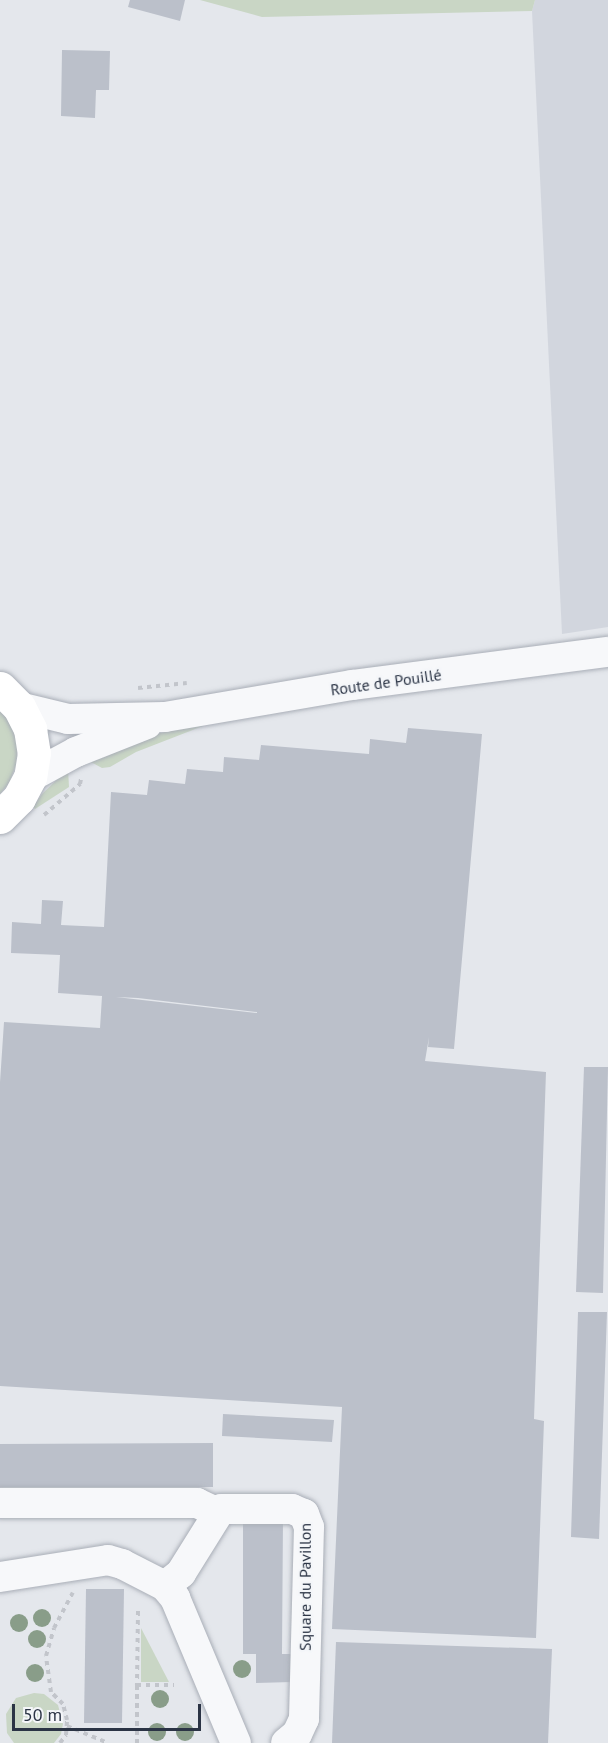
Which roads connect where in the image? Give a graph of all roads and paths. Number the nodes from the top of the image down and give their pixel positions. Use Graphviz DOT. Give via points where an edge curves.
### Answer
graph roads {
  1 [pos="608,652"];
  2 [pos="193,682"];
  3 [pos="131,689"];
  4 [pos="10,697"];
  5 [pos="165,717"];
  6 [pos="30,777"];
  7 [pos="0,817"];
  8 [pos="0,1503"];
  9 [pos="218,1513"];
  10 [pos="0,1577"];
  11 [pos="165,1586"];
  12 [pos="76,1588"];
  13 [pos="138,1611"];
  14 [pos="137,1685"];
  15 [pos="174,1685"];
  16 [pos="67,1726"];
  17 [pos="60,1743"];
  18 [pos="108,1743"];
  19 [pos="137,1743"];
  20 [pos="236,1743"];
  21 [pos="286,1743"];
  1 -- 5 [label="street, Route de Pouillé" via="353,686"];
  2 -- 3 [label="path"];
  4 -- 5 [label="street, Route de Pouillé" via="68,719"];
  4 -- 6 [label="main road" via="30,729 34,753"];
  5 -- 6 [label="street, Route de Pouillé" via="76,752"];
  6 -- 7 [label="main road" via="19,798"];
  8 -- 9 [label="street, Square du Pavillon" via="197,1503"];
  9 -- 11 [label="street" via="181,1573"];
  9 -- 21 [label="street, Square du Pavillon" via="225,1508 292,1509 299,1510 308,1520 304,1719 297,1734"];
  10 -- 11 [label="street" via="108,1560"];
  11 -- 20 [label="street" via="175,1598"];
  12 -- 16 [label="path" via="65,1603 45,1656 51,1692 63,1704"];
  13 -- 14 [label="path"];
  14 -- 15 [label="path"];
  14 -- 19 [label="path"];
  16 -- 17 [label="path"];
  16 -- 18 [label="path"];
}
